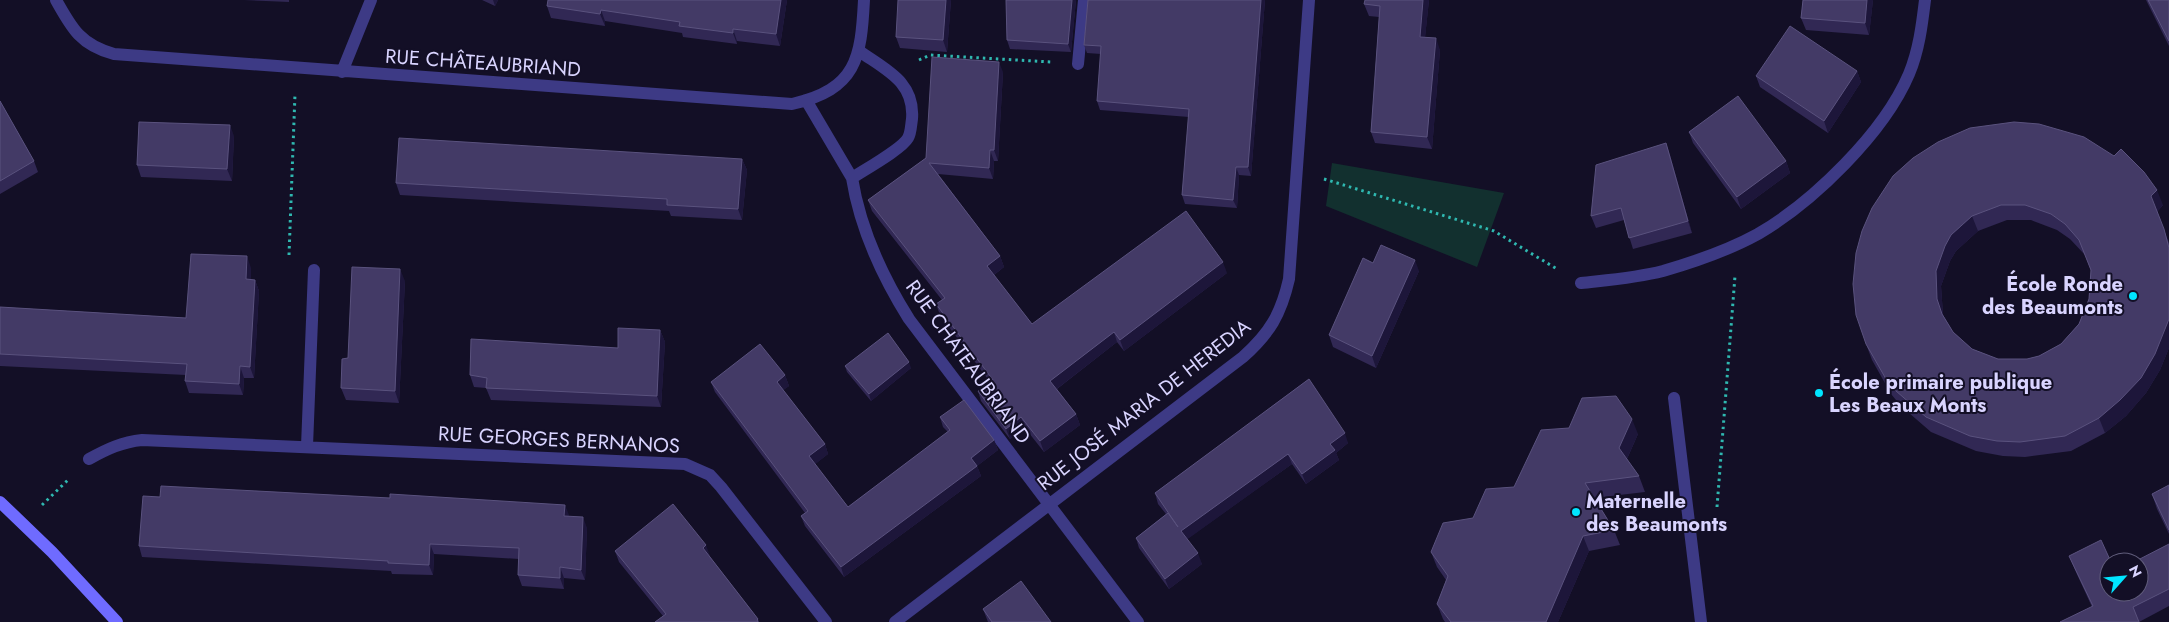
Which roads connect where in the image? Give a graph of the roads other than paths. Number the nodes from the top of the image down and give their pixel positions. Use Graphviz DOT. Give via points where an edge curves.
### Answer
graph roads {
  1 [pos="56,0"];
  2 [pos="371,0"];
  3 [pos="864,0"];
  4 [pos="1084,0"];
  5 [pos="1309,0"];
  6 [pos="1925,0"];
  7 [pos="859,51"];
  8 [pos="1078,64"];
  9 [pos="342,72"];
  10 [pos="806,100"];
  11 [pos="852,178"];
  12 [pos="314,270"];
  13 [pos="1581,283"];
  14 [pos="1674,398"];
  15 [pos="307,446"];
  16 [pos="89,459"];
  17 [pos="0,502"];
  18 [pos="1049,504"];
  19 [pos="117,622"];
  20 [pos="826,622"];
  21 [pos="895,622"];
  22 [pos="1138,622"];
  23 [pos="1701,622"];
  1 -- 9 [label="street, RUE CHÂTEAUBRIAND" via="86,44 114,54"];
  2 -- 9 [label="street"];
  3 -- 7 [label="street, RUE CHÂTEAUBRIAND"];
  4 -- 8 [label="street"];
  5 -- 18 [label="street, RUE JOSÉ MARIA DE HEREDIA" via="1289,278 1280,311 1260,341 1243,357"];
  6 -- 13 [label="street" via="1921,34 1910,73 1900,93 1840,168 1800,204 1758,234 1663,271"];
  7 -- 10 [label="street, RUE CHÂTEAUBRIAND" via="846,76 820,95"];
  7 -- 11 [label="street" via="907,89 913,108 908,139"];
  9 -- 10 [label="street, RUE CHÂTEAUBRIAND" via="792,104"];
  10 -- 11 [label="street, RUE CHATEAUBRIAND"];
  11 -- 18 [label="street, RUE CHATEAUBRIAND" via="861,219 896,298"];
  12 -- 15 [label="street"];
  14 -- 23 [label="street"];
  15 -- 16 [label="street, RUE GEORGES BERNANOS" via="142,440 126,442"];
  15 -- 20 [label="street, RUE GEORGES BERNANOS" via="685,464 710,475 721,487"];
  17 -- 19 [label="street"];
  18 -- 21 [label="street, RUE JOSÉ MARIA DE HEREDIA"];
  18 -- 22 [label="street, RUE CHATEAUBRIAND"];
}
